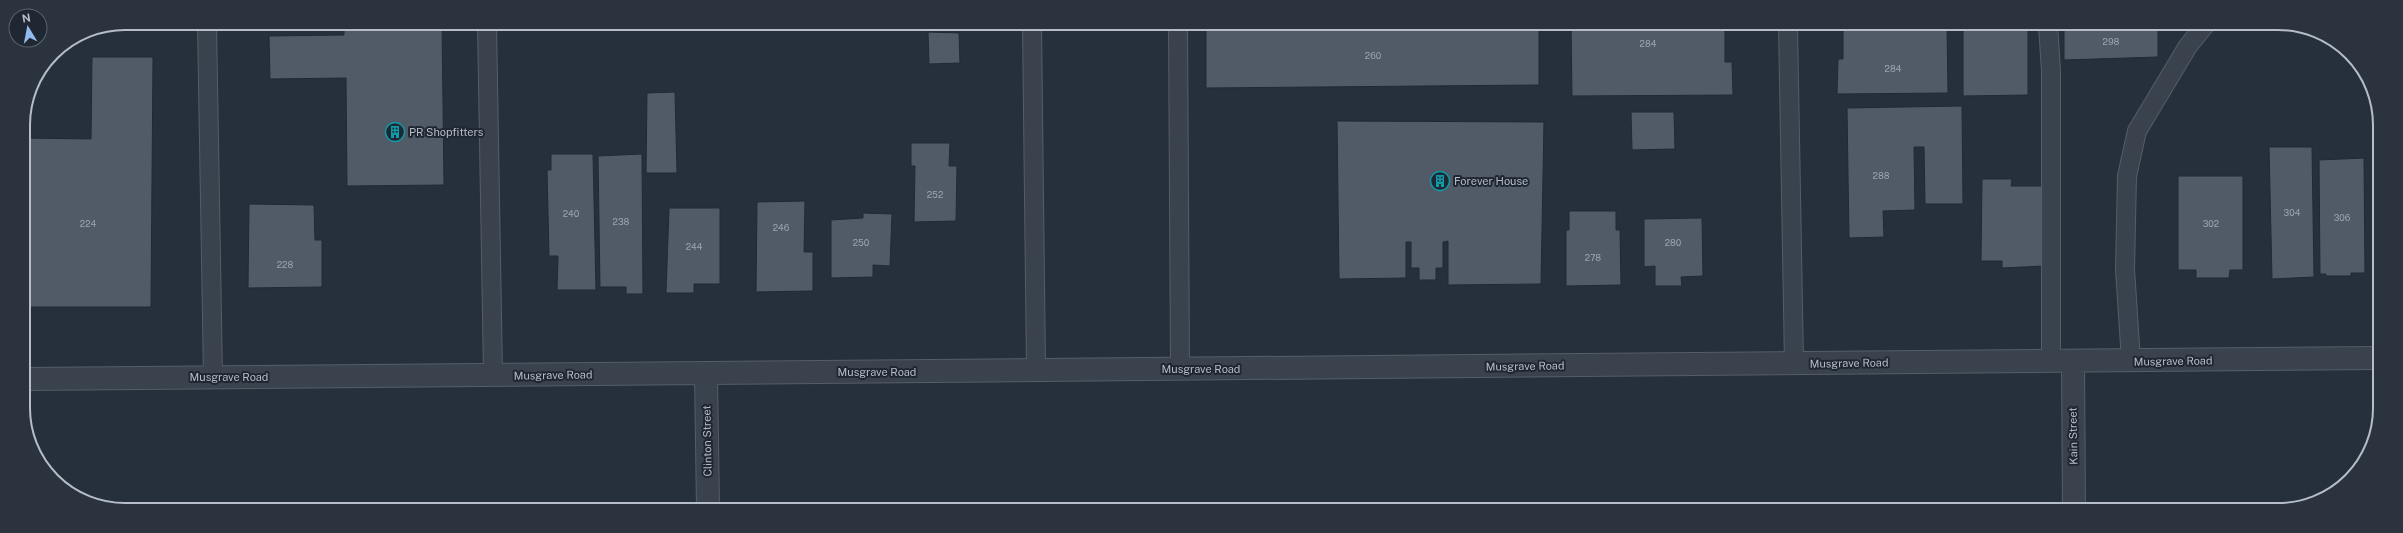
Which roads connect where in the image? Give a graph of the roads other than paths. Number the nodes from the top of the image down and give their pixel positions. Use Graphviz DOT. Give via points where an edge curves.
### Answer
graph roads {
  1 [pos="207,30"];
  2 [pos="487,30"];
  3 [pos="1032,30"];
  4 [pos="1178,30"];
  5 [pos="1788,30"];
  6 [pos="2048,30"];
  7 [pos="2201,30"];
  8 [pos="2373,358"];
  9 [pos="2131,361"];
  10 [pos="2051,362"];
  11 [pos="2073,362"];
  12 [pos="1794,364"];
  13 [pos="1036,370"];
  14 [pos="1180,370"];
  15 [pos="706,373"];
  16 [pos="493,375"];
  17 [pos="213,377"];
  18 [pos="30,379"];
  19 [pos="708,503"];
  20 [pos="2074,503"];
  1 -- 17 [label="lane"];
  2 -- 16 [label="lane"];
  3 -- 13 [label="lane"];
  4 -- 14 [label="lane"];
  5 -- 12 [label="lane"];
  6 -- 10 [label="lane" via="2051,79"];
  7 -- 9 [label="lane" via="2188,46 2137,130 2127,176 2125,269"];
  8 -- 9 [label="street, Musgrave Road"];
  9 -- 11 [label="street, Musgrave Road"];
  10 -- 11 [label="street, Musgrave Road"];
  10 -- 12 [label="street, Musgrave Road"];
  11 -- 20 [label="street, Kain Street"];
  12 -- 14 [label="street, Musgrave Road"];
  13 -- 14 [label="street, Musgrave Road"];
  13 -- 15 [label="street, Musgrave Road"];
  15 -- 16 [label="street, Musgrave Road"];
  15 -- 19 [label="street, Clinton Street"];
  16 -- 17 [label="street, Musgrave Road"];
  17 -- 18 [label="street, Musgrave Road"];
}
